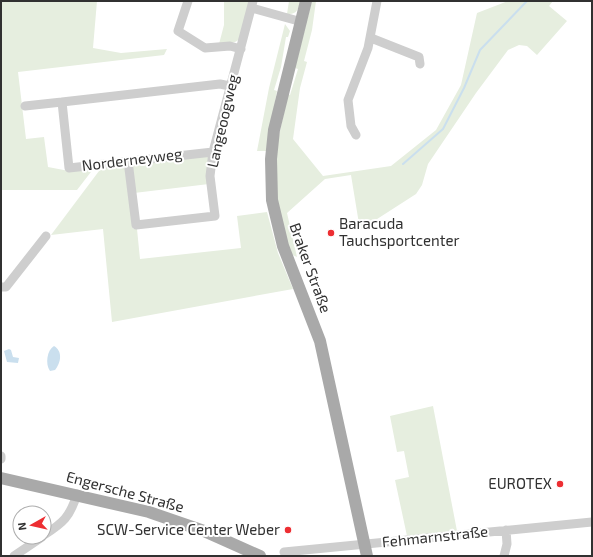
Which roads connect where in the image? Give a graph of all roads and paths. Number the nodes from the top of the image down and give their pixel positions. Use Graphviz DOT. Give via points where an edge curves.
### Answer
graph roads {
  1 [pos="188,1"];
  2 [pos="306,1"];
  3 [pos="377,1"];
  4 [pos="252,5"];
  5 [pos="302,22"];
  6 [pos="371,38"];
  7 [pos="241,49"];
  8 [pos="420,64"];
  9 [pos="230,86"];
  10 [pos="62,102"];
  11 [pos="25,106"];
  12 [pos="356,135"];
  13 [pos="213,152"];
  14 [pos="128,161"];
  15 [pos="46,236"];
  16 [pos="1,287"];
  17 [pos="1,478"];
  18 [pos="77,494"];
  19 [pos="592,522"];
  20 [pos="52,530"];
  21 [pos="506,530"];
  22 [pos="30,545"];
  23 [pos="365,550"];
  24 [pos="284,552"];
  25 [pos="14,556"];
  26 [pos="260,556"];
  27 [pos="504,556"];
  1 -- 7 [label="street" via="178,31 205,48 230,46"];
  2 -- 5 [label="main road, Braker Straße"];
  3 -- 6 [label="street"];
  4 -- 5 [label="street, Langeoogweg"];
  4 -- 7 [label="street, Langeoogweg"];
  5 -- 23 [label="main road, Braker Straße" via="274,130 272,200 283,246 320,341"];
  6 -- 8 [label="street" via="419,57"];
  6 -- 12 [label="street" via="348,100 351,126"];
  7 -- 9 [label="street, Langeoogweg"];
  9 -- 10 [label="street" via="220,84"];
  9 -- 13 [label="street, Langeoogweg"];
  10 -- 11 [label="street"];
  10 -- 14 [label="street, Norderneyweg" via="70,168"];
  13 -- 14 [label="street, Norderneyweg"];
  13 -- 14 [label="street, Langeoogweg" via="210,176 215,216 141,225 134,221"];
  15 -- 16 [label="street" via="6,287"];
  17 -- 18 [label="main road, Engersche Straße"];
  18 -- 20 [label="street" via="67,517"];
  18 -- 26 [label="main road, Engersche Straße" via="164,516"];
  19 -- 21 [label="street, Fehmarnstraße"];
  21 -- 23 [label="street, Fehmarnstraße"];
  21 -- 27 [label="street, Fehmarnstraße" via="507,544"];
  22 -- 25 [label="street"];
  23 -- 24 [label="street"];
}
